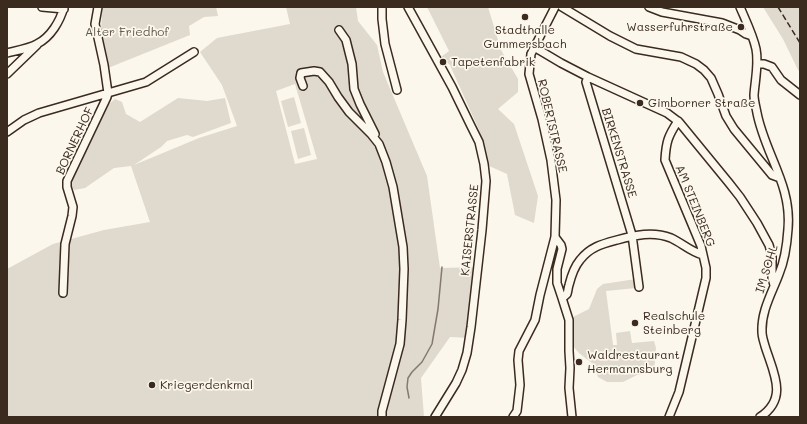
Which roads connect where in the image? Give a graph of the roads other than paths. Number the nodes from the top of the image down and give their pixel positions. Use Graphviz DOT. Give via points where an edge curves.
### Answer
graph roads {
  1 [pos="42,7"];
  2 [pos="98,7"];
  3 [pos="382,7"];
  4 [pos="408,7"];
  5 [pos="555,7"];
  6 [pos="562,7"];
  7 [pos="649,7"];
  8 [pos="740,7"];
  9 [pos="64,8"];
  10 [pos="339,30"];
  11 [pos="752,36"];
  12 [pos="37,45"];
  13 [pos="534,47"];
  14 [pos="194,52"];
  15 [pos="7,53"];
  16 [pos="757,64"];
  17 [pos="7,74"];
  18 [pos="588,77"];
  19 [pos="303,86"];
  20 [pos="397,90"];
  21 [pos="108,93"];
  22 [pos="800,95"];
  23 [pos="678,121"];
  24 [pos="7,132"];
  25 [pos="379,144"];
  26 [pos="780,178"];
  27 [pos="632,235"];
  28 [pos="555,237"];
  29 [pos="703,255"];
  30 [pos="774,285"];
  31 [pos="639,287"];
  32 [pos="63,293"];
  33 [pos="562,298"];
  34 [pos="570,416"];
  35 [pos="382,417"];
  36 [pos="435,417"];
  37 [pos="513,417"];
  38 [pos="669,417"];
  39 [pos="760,417"];
  1 -- 9 [label="street"];
  2 -- 21 [label="street" via="95,24"];
  3 -- 20 [label="street" via="385,44"];
  4 -- 36 [label="street, KAISERSTRASSE" via="479,142 486,181 467,353 456,383"];
  5 -- 13 [label="street, ROBERTSTRASSE"];
  6 -- 26 [label="street" via="636,49 681,57 704,70 711,78 734,129 772,176"];
  7 -- 11 [label="street" via="662,12 722,23"];
  8 -- 11 [label="street, IM SOHL"];
  9 -- 12 [label="street" via="57,25"];
  10 -- 25 [label="street" via="346,40 352,64 354,89"];
  11 -- 16 [label="street, IM SOHL"];
  12 -- 15 [label="street"];
  12 -- 17 [label="street"];
  13 -- 18 [label="street"];
  13 -- 28 [label="street, ROBERTSTRASSE" via="529,74 551,160 556,200"];
  14 -- 21 [label="street" via="146,82"];
  16 -- 22 [label="street" via="772,67 781,80"];
  16 -- 26 [label="street, IM SOHL" via="754,97 757,114"];
  18 -- 23 [label="street" via="667,112"];
  18 -- 27 [label="street, BIRKENSTRASSE" via="586,82"];
  19 -- 25 [label="street" via="300,73 320,72 349,112"];
  21 -- 24 [label="street" via="39,113"];
  21 -- 32 [label="street, BORNERHOF" via="67,181 74,207 65,244"];
  23 -- 29 [label="street, AM STEINBERG" via="666,145 665,160"];
  23 -- 30 [label="street" via="740,197 757,223 769,244"];
  25 -- 35 [label="street" via="393,187 404,269 400,344"];
  26 -- 30 [label="street, IM SOHL" via="788,209 788,229 784,258"];
  27 -- 29 [label="street" via="669,238"];
  27 -- 31 [label="street, BIRKENSTRASSE"];
  27 -- 33 [label="street" via="589,250 579,261 567,293"];
  28 -- 33 [label="street" via="562,249 556,275 556,283"];
  28 -- 37 [label="street, ROBERTSTRASSE" via="535,320 520,351 520,385 517,411"];
  29 -- 38 [label="street, AM STEINBERG" via="706,278 679,392"];
  30 -- 39 [label="street, IM SOHL" via="765,309 762,333 778,390 774,403 766,414"];
  33 -- 34 [label="street" via="569,320"];
}
